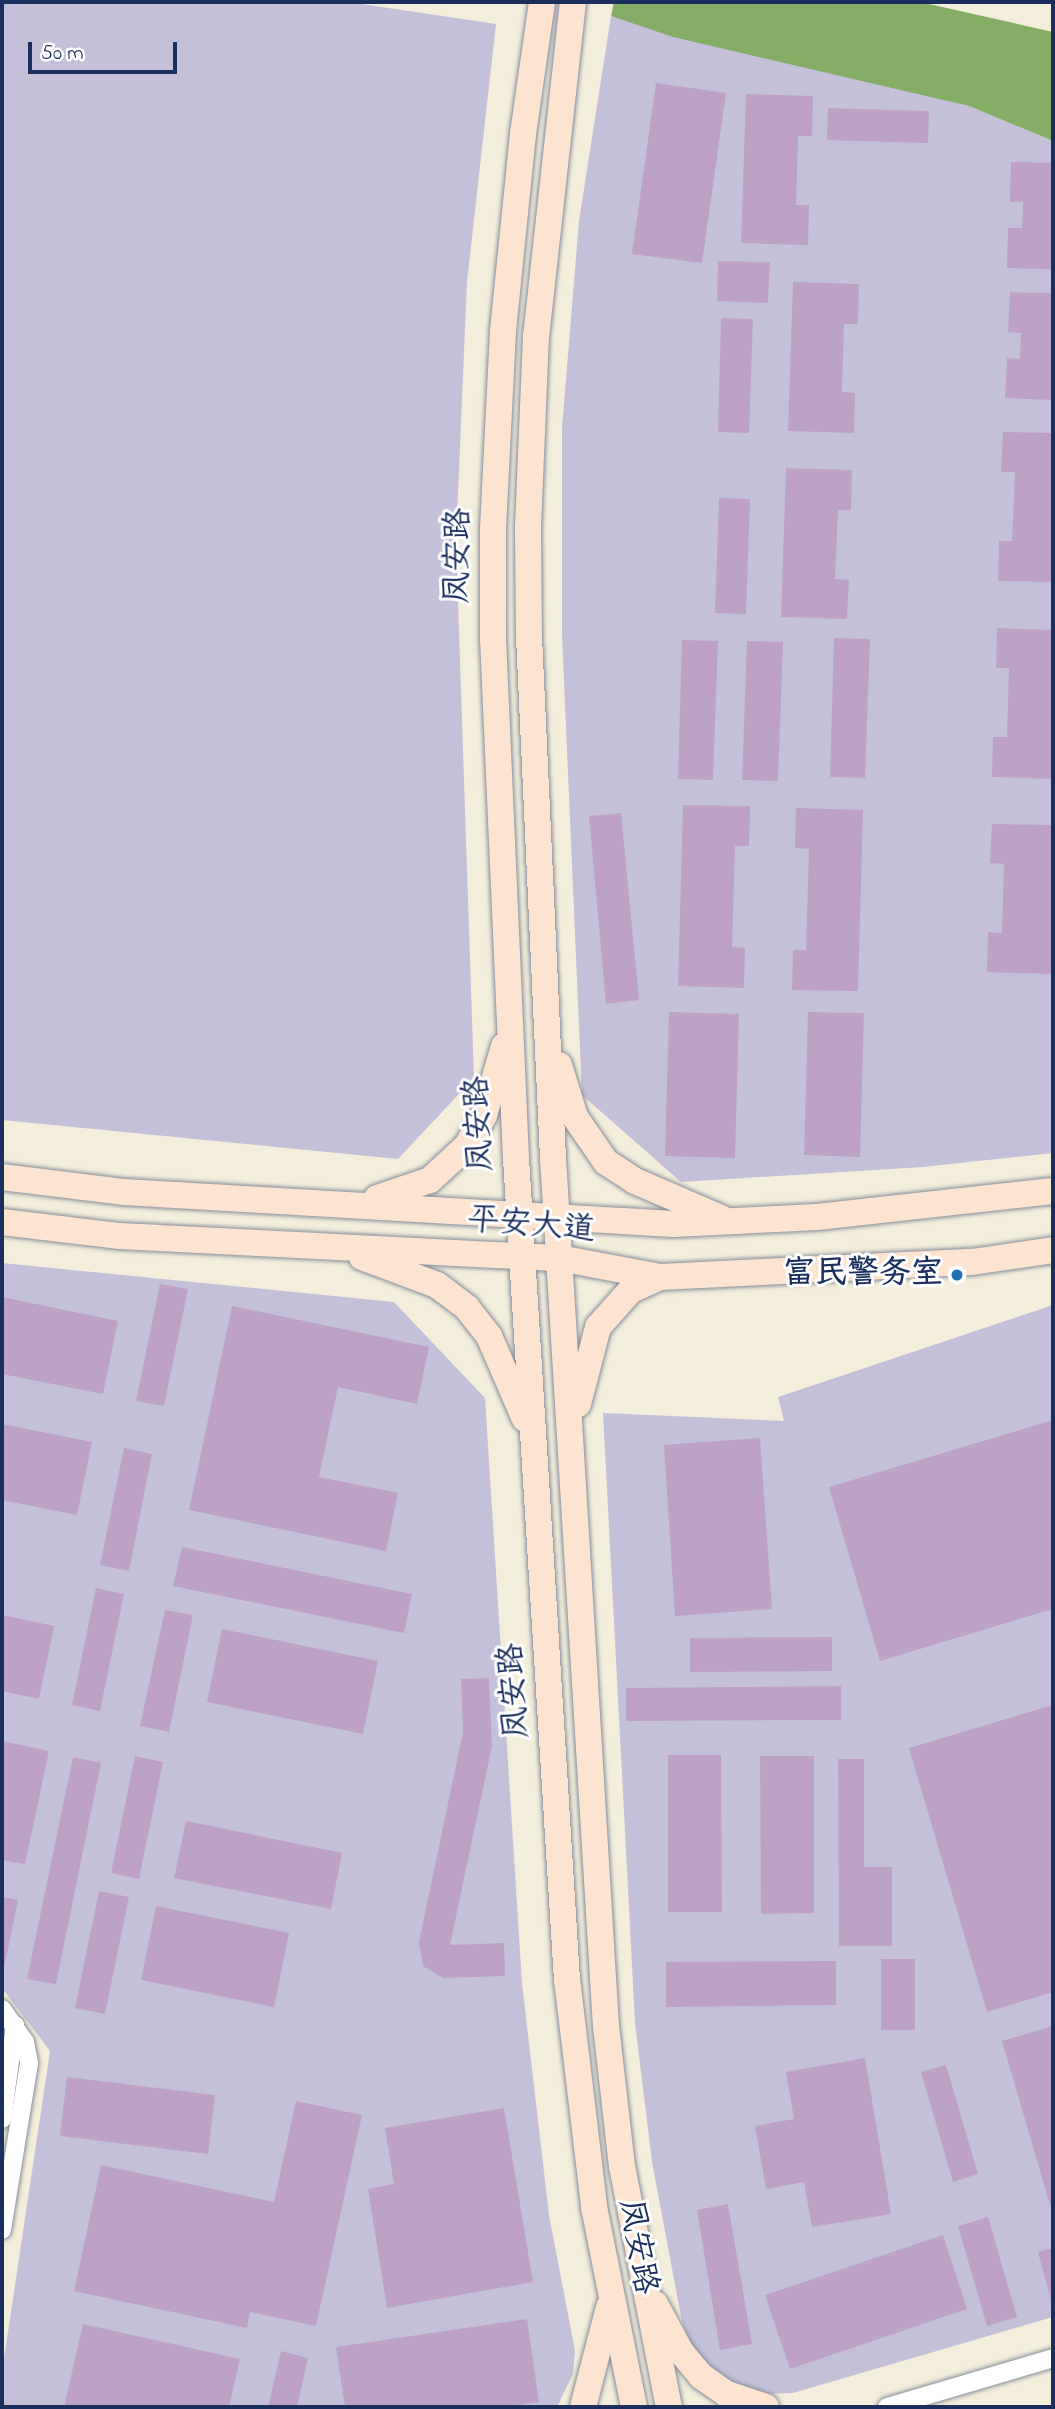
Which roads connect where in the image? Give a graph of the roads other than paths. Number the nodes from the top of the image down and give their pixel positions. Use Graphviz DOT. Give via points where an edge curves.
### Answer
graph roads {
  1 [pos="542,2"];
  2 [pos="573,2"];
  3 [pos="510,1024"];
  4 [pos="547,1024"];
  5 [pos="2,1177"];
  6 [pos="1053,1191"];
  7 [pos="355,1203"];
  8 [pos="519,1212"];
  9 [pos="556,1214"];
  10 [pos="730,1221"];
  11 [pos="6,1224"];
  12 [pos="334,1247"];
  13 [pos="1053,1250"];
  14 [pos="522,1256"];
  15 [pos="559,1258"];
  16 [pos="660,1277"];
  17 [pos="533,1437"];
  18 [pos="570,1444"];
  19 [pos="2,2009"];
  20 [pos="15,2025"];
  21 [pos="2,2119"];
  22 [pos="2,2230"];
  23 [pos="640,2276"];
  24 [pos="610,2299"];
  25 [pos="1053,2358"];
  26 [pos="583,2407"];
  27 [pos="634,2407"];
  28 [pos="669,2407"];
  29 [pos="766,2407"];
  30 [pos="887,2407"];
  1 -- 3 [label="street, 凤安路" via="503,331 493,531"];
  2 -- 4 [label="street, 凤安路" via="536,336 528,530"];
  3 -- 7 [label="street" via="484,1115 456,1159 415,1187"];
  3 -- 8 [label="street, 凤安路"];
  4 -- 9 [label="street, 凤安路"];
  4 -- 10 [label="street" via="575,1117 594,1149 635,1181"];
  5 -- 7 [label="street, 平安大道" via="124,1192"];
  6 -- 10 [label="street, 平安大道" via="817,1217"];
  7 -- 8 [label="street, 平安大道"];
  8 -- 9 [label="street, 平安大道"];
  8 -- 14 [label="street, 凤安路"];
  9 -- 10 [label="street, 平安大道" via="674,1224"];
  9 -- 15 [label="street, 凤安路"];
  11 -- 12 [label="street, 平安大道" via="120,1236"];
  12 -- 14 [label="street, 平安大道"];
  12 -- 17 [label="street" via="419,1277 467,1308 497,1351"];
  13 -- 16 [label="street, 平安大道" via="972,1262"];
  14 -- 15 [label="street, 平安大道"];
  14 -- 17 [label="street, 凤安路"];
  15 -- 16 [label="street, 平安大道"];
  15 -- 18 [label="street, 凤安路"];
  16 -- 18 [label="street" via="631,1290 598,1327 586,1359"];
  17 -- 24 [label="street, 凤安路" via="567,1979 583,2125"];
  18 -- 23 [label="street, 凤安路" via="606,2026"];
  19 -- 20 [label="street"];
  20 -- 21 [label="street"];
  20 -- 22 [label="street" via="29,2063"];
  23 -- 28 [label="street, 凤安路"];
  23 -- 29 [label="street" via="681,2352 701,2376 727,2394"];
  24 -- 26 [label="street"];
  24 -- 27 [label="street, 凤安路"];
  25 -- 30 [label="street"];
}
